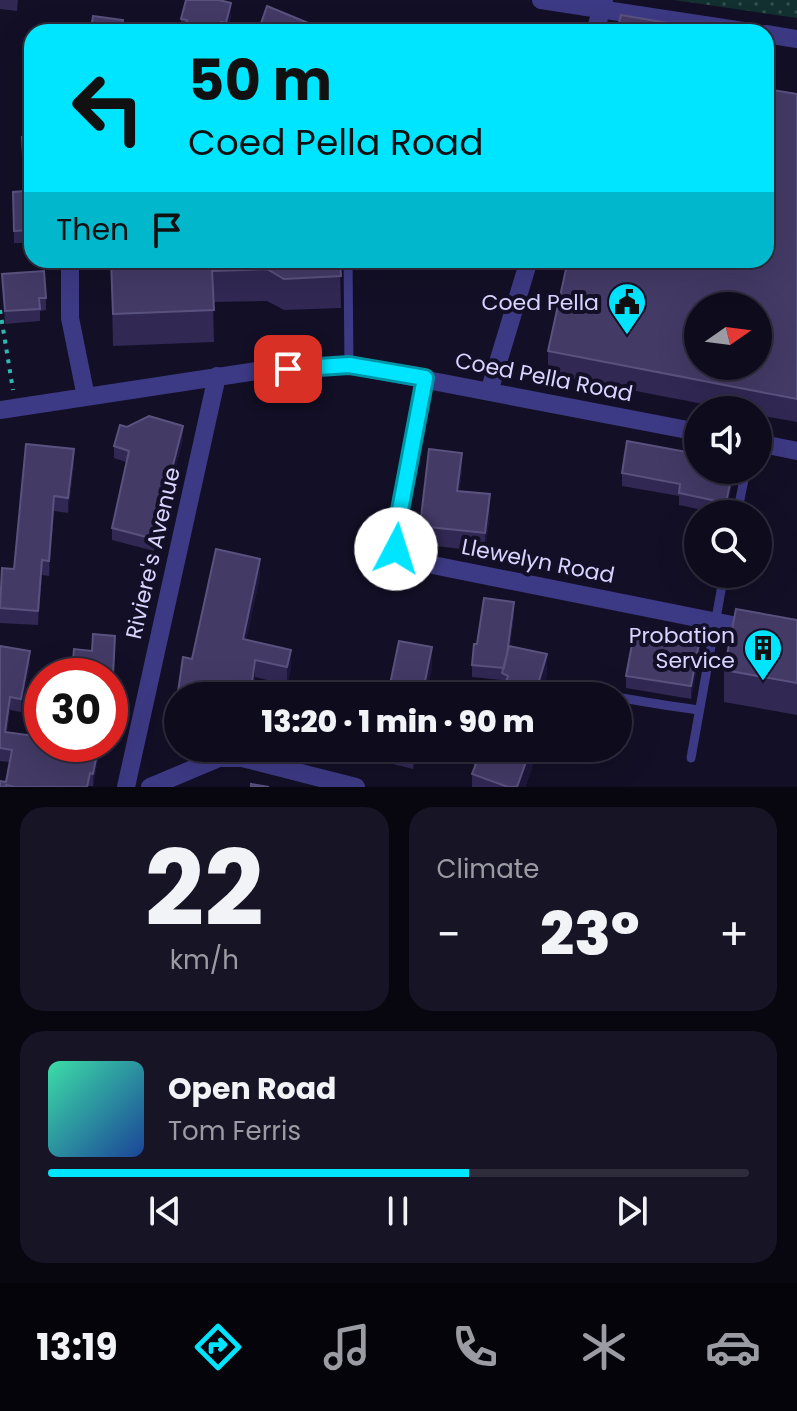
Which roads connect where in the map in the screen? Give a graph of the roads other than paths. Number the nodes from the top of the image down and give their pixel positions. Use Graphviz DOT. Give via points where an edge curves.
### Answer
graph roads {
  1 [pos="541,0"];
  2 [pos="603,5"];
  3 [pos="706,24"];
  4 [pos="774,35"];
  5 [pos="797,39"];
  6 [pos="70,268"];
  7 [pos="348,268"];
  8 [pos="527,268"];
  9 [pos="349,365"];
  10 [pos="217,376"];
  11 [pos="425,378"];
  12 [pos="489,392"];
  13 [pos="86,397"];
  14 [pos="8,409"];
  15 [pos="684,429"];
  16 [pos="772,446"];
  17 [pos="797,451"];
  18 [pos="721,588"];
  19 [pos="714,622"];
  20 [pos="797,638"];
  21 [pos="632,699"];
  22 [pos="699,710"];
  23 [pos="691,758"];
  24 [pos="126,787"];
  25 [pos="150,787"];
  26 [pos="356,787"];
  1 -- 2 [label="street"];
  2 -- 3 [label="street"];
  4 -- 5 [label="street"];
  6 -- 13 [label="street" via="70,318"];
  7 -- 9 [label="lane"];
  8 -- 12 [label="street"];
  9 -- 10 [label="street, Coed Pella Road"];
  9 -- 11 [label="street, Coed Pella Road"];
  10 -- 13 [label="street, Coed Pella Road"];
  10 -- 24 [label="street, Riviere's Avenue"];
  11 -- 12 [label="street, Coed Pella Road"];
  11 -- 19 [label="street, Llewelyn Road" via="396,531 396,549 408,560"];
  12 -- 15 [label="street, Coed Pella Road"];
  13 -- 14 [label="street, Coed Pella Road"];
  16 -- 17 [label="street"];
  18 -- 19 [label="lane"];
  19 -- 20 [label="street, Llewelyn Road"];
  19 -- 22 [label="lane"];
  21 -- 22 [label="lane"];
  22 -- 23 [label="lane"];
  25 -- 26 [label="street" via="219,758 242,758"];
}
